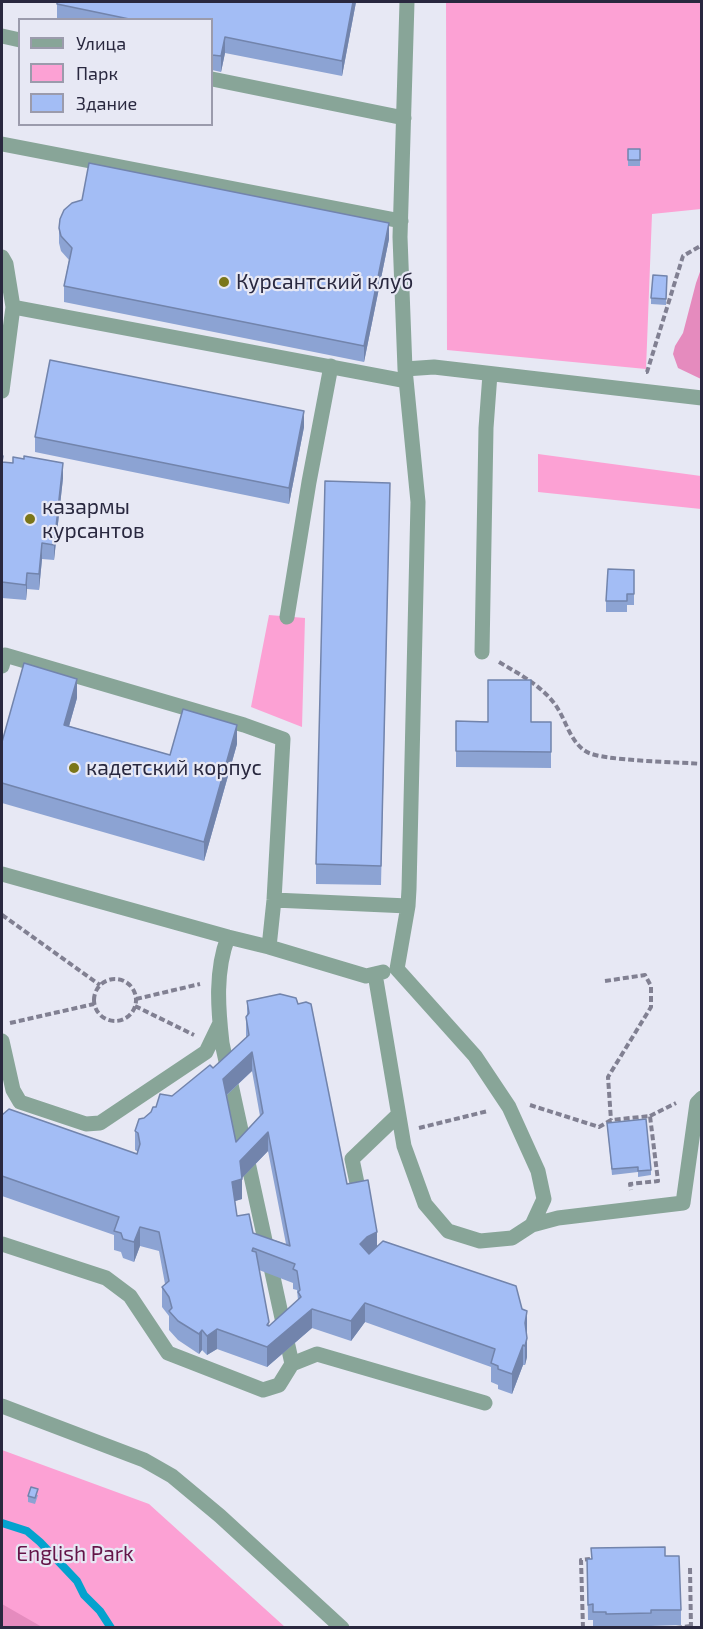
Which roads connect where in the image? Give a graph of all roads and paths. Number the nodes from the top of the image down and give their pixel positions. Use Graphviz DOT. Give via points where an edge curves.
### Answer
graph roads {
  1 [pos="407,2"];
  2 [pos="2,36"];
  3 [pos="18,40"];
  4 [pos="213,79"];
  5 [pos="404,118"];
  6 [pos="2,144"];
  7 [pos="401,221"];
  8 [pos="702,245"];
  9 [pos="2,257"];
  10 [pos="13,307"];
  11 [pos="331,366"];
  12 [pos="490,374"];
  13 [pos="405,375"];
  14 [pos="627,388"];
  15 [pos="2,391"];
  16 [pos="702,398"];
  17 [pos="287,617"];
  18 [pos="482,652"];
  19 [pos="2,666"];
  20 [pos="702,764"];
  21 [pos="2,874"];
  22 [pos="274,900"];
  23 [pos="408,906"];
  24 [pos="2,915"];
  25 [pos="228,938"];
  26 [pos="269,947"];
  27 [pos="397,969"];
  28 [pos="375,974"];
  29 [pos="220,979"];
  30 [pos="605,981"];
  31 [pos="100,984"];
  32 [pos="136,999"];
  33 [pos="94,1004"];
  34 [pos="135,1006"];
  35 [pos="220,1023"];
  36 [pos="2,1025"];
  37 [pos="2,1041"];
  38 [pos="211,1043"];
  39 [pos="702,1098"];
  40 [pos="509,1107"];
  41 [pos="398,1115"];
  42 [pos="611,1120"];
  43 [pos="401,1132"];
  44 [pos="358,1188"];
  45 [pos="634,1208"];
  46 [pos="532,1225"];
  47 [pos="2,1244"];
  48 [pos="292,1364"];
  49 [pos="485,1403"];
  50 [pos="2,1406"];
  51 [pos="594,1559"];
  52 [pos="690,1568"];
  53 [pos="691,1627"];
  54 [pos="342,1628"];
  55 [pos="583,1628"];
  56 [pos="676,1628"];
  1 -- 5 [label="street"];
  2 -- 3 [label="street"];
  4 -- 5 [label="street"];
  5 -- 7 [label="street"];
  6 -- 7 [label="street"];
  7 -- 13 [label="street"];
  8 -- 14 [label="path" via="683,256 647,372 631,372"];
  9 -- 10 [label="street"];
  10 -- 11 [label="street"];
  10 -- 15 [label="street"];
  11 -- 13 [label="street"];
  11 -- 17 [label="street"];
  12 -- 13 [label="street" via="434,367"];
  12 -- 14 [label="street"];
  12 -- 18 [label="street"];
  13 -- 23 [label="street" via="418,502"];
  14 -- 16 [label="street"];
  18 -- 20 [label="path" via="539,686 555,705 576,743 588,753"];
  19 -- 22 [label="street" via="5,655 283,739"];
  21 -- 25 [label="street"];
  22 -- 23 [label="street"];
  22 -- 26 [label="street"];
  23 -- 27 [label="street"];
  24 -- 31 [label="path"];
  25 -- 26 [label="street"];
  25 -- 29 [label="street"];
  26 -- 28 [label="street" via="366,976"];
  27 -- 28 [label="street"];
  27 -- 40 [label="street" via="475,1056"];
  28 -- 41 [label="street"];
  29 -- 32 [label="path"];
  29 -- 35 [label="street"];
  30 -- 42 [label="path" via="645,975 651,986 651,1007 608,1077"];
  31 -- 32 [label="path" via="112,979 126,981"];
  31 -- 33 [label="path"];
  32 -- 34 [label="path"];
  33 -- 34 [label="path" via="101,1016 114,1021 127,1017"];
  33 -- 36 [label="path"];
  34 -- 38 [label="path"];
  35 -- 38 [label="street"];
  35 -- 48 [label="street"];
  37 -- 38 [label="street" via="13,1090 20,1102 86,1124 110,1117 206,1052"];
  39 -- 45 [label="street" via="697,1103 683,1203"];
  40 -- 42 [label="path" via="519,1103 599,1127"];
  40 -- 43 [label="path"];
  40 -- 46 [label="street" via="538,1171 542,1190 543,1199"];
  41 -- 43 [label="street"];
  41 -- 44 [label="street" via="352,1159"];
  42 -- 45 [label="path" via="650,1116 658,1181 630,1184"];
  43 -- 46 [label="street" via="425,1204 448,1231 480,1241 512,1238"];
  45 -- 46 [label="street"];
  47 -- 48 [label="street" via="106,1278 130,1296 168,1353 263,1390 279,1385"];
  48 -- 49 [label="street" via="317,1354"];
  50 -- 54 [label="street" via="144,1460 172,1476"];
  51 -- 55 [label="path" via="581,1560"];
  52 -- 53 [label="path"];
  53 -- 56 [label="path"];
}
